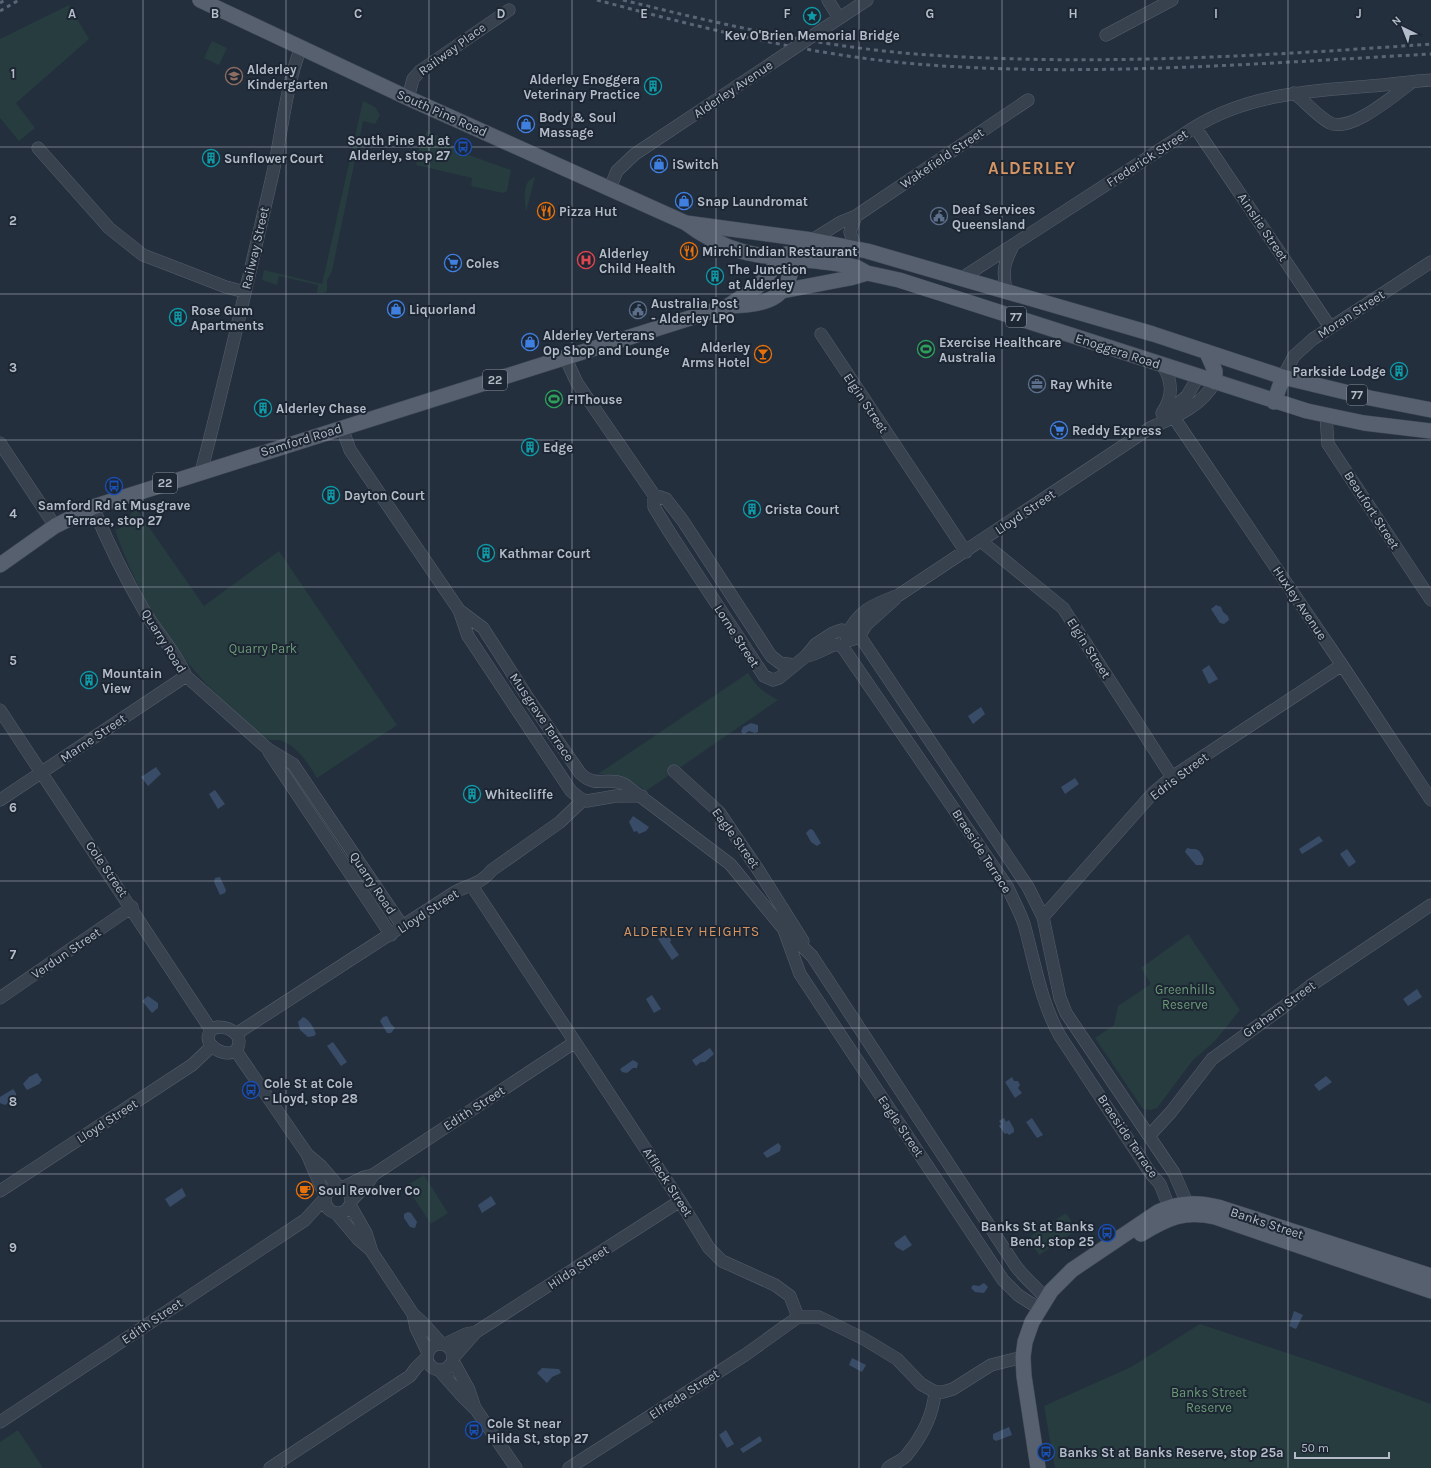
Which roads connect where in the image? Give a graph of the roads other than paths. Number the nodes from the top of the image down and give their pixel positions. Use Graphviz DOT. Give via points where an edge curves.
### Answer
graph roads {
  1 [pos="200,0"];
  2 [pos="828,0"];
  3 [pos="867,0"];
  4 [pos="1172,0"];
  5 [pos="509,10"];
  6 [pos="839,18"];
  7 [pos="1106,35"];
  8 [pos="301,47"];
  9 [pos="1431,80"];
  10 [pos="1412,82"];
  11 [pos="1294,93"];
  12 [pos="408,98"];
  13 [pos="1028,100"];
  14 [pos="1195,127"];
  15 [pos="38,148"];
  16 [pos="610,188"];
  17 [pos="856,216"];
  18 [pos="686,223"];
  19 [pos="801,239"];
  20 [pos="1012,248"];
  21 [pos="856,249"];
  22 [pos="1431,262"];
  23 [pos="790,264"];
  24 [pos="867,273"];
  25 [pos="962,278"];
  26 [pos="802,288"];
  27 [pos="782,291"];
  28 [pos="1006,291"];
  29 [pos="245,292"];
  30 [pos="728,306"];
  31 [pos="1330,327"];
  32 [pos="821,334"];
  33 [pos="1207,353"];
  34 [pos="565,358"];
  35 [pos="1163,366"];
  36 [pos="1283,376"];
  37 [pos="1198,377"];
  38 [pos="1215,382"];
  39 [pos="1274,402"];
  40 [pos="1431,410"];
  41 [pos="1169,412"];
  42 [pos="1326,416"];
  43 [pos="342,428"];
  44 [pos="1431,431"];
  45 [pos="0,443"];
  46 [pos="201,472"];
  47 [pos="654,495"];
  48 [pos="93,507"];
  49 [pos="55,526"];
  50 [pos="981,541"];
  51 [pos="966,552"];
  52 [pos="0,565"];
  53 [pos="1431,600"];
  54 [pos="459,610"];
  55 [pos="854,634"];
  56 [pos="833,643"];
  57 [pos="794,665"];
  58 [pos="1342,665"];
  59 [pos="186,676"];
  60 [pos="0,710"];
  61 [pos="268,749"];
  62 [pos="674,771"];
  63 [pos="41,772"];
  64 [pos="1172,777"];
  65 [pos="642,796"];
  66 [pos="0,800"];
  67 [pos="583,800"];
  68 [pos="1431,800"];
  69 [pos="472,886"];
  70 [pos="1431,905"];
  71 [pos="132,907"];
  72 [pos="1042,917"];
  73 [pos="403,927"];
  74 [pos="782,928"];
  75 [pos="391,935"];
  76 [pos="812,956"];
  77 [pos="0,998"];
  78 [pos="211,1030"];
  79 [pos="236,1034"];
  80 [pos="575,1042"];
  81 [pos="211,1047"];
  82 [pos="236,1051"];
  83 [pos="1149,1136"];
  84 [pos="307,1154"];
  85 [pos="1165,1160"];
  86 [pos="1149,1170"];
  87 [pos="373,1175"];
  88 [pos="341,1187"];
  89 [pos="0,1191"];
  90 [pos="325,1197"];
  91 [pos="680,1201"];
  92 [pos="350,1203"];
  93 [pos="1179,1208"];
  94 [pos="334,1212"];
  95 [pos="305,1220"];
  96 [pos="372,1252"];
  97 [pos="1015,1265"];
  98 [pos="1000,1274"];
  99 [pos="1431,1276"];
  100 [pos="1431,1291"];
  101 [pos="1043,1304"];
  102 [pos="413,1314"];
  103 [pos="798,1317"];
  104 [pos="476,1332"];
  105 [pos="443,1344"];
  106 [pos="428,1355"];
  107 [pos="1023,1357"];
  108 [pos="453,1359"];
  109 [pos="437,1369"];
  110 [pos="410,1376"];
  111 [pos="935,1392"];
  112 [pos="475,1408"];
  113 [pos="0,1422"];
  114 [pos="270,1468"];
  115 [pos="516,1468"];
  116 [pos="569,1468"];
  117 [pos="888,1468"];
  118 [pos="1038,1468"];
  1 -- 8 [label="main road, South Pine Road"];
  2 -- 6 [label="street"];
  3 -- 6 [label="street, Alderley Avenue"];
  4 -- 7 [label="street"];
  5 -- 12 [label="street, Railway Place" via="420,71 413,79"];
  6 -- 16 [label="street, Alderley Avenue, bridge" via="635,154 617,171"];
  8 -- 12 [label="main road, South Pine Road"];
  8 -- 29 [label="street, Railway Street" via="287,90 274,164"];
  9 -- 10 [label="street, Frederick Street"];
  10 -- 11 [label="street, Frederick Street"];
  10 -- 11 [label="street, Frederick Street" via="1357,120 1342,125 1328,121"];
  11 -- 14 [label="street, Frederick Street" via="1232,109"];
  12 -- 16 [label="main road, South Pine Road"];
  13 -- 17 [label="street, Wakefield Street"];
  14 -- 20 [label="street, Frederick Street"];
  14 -- 31 [label="street, Ainslie Street"];
  15 -- 29 [label="street" via="109,228 143,256"];
  16 -- 18 [label="main road, South Pine Road"];
  17 -- 19 [label="street, Wakefield Street"];
  17 -- 21 [label="street" via="850,232"];
  18 -- 19 [label="main road, South Pine Road"];
  18 -- 23 [label="main road, South Pine Road" via="708,239 737,251"];
  19 -- 21 [label="main road, Enoggera Road / 77"];
  19 -- 23 [label="main road, Samford Road / 22" via="790,247"];
  20 -- 25 [label="street, Frederick Street" via="994,256"];
  20 -- 28 [label="street" via="1003,271"];
  21 -- 25 [label="main road, Enoggera Road / 77"];
  22 -- 31 [label="street, Moran Street"];
  23 -- 24 [label="main road, Enoggera Road / 77" via="841,264 856,267"];
  23 -- 26 [label="main road"];
  23 -- 27 [label="main road, Samford Road / 22" via="788,283"];
  23 -- 30 [label="main road, Samford Road / 22"];
  24 -- 26 [label="main road"];
  24 -- 35 [label="main road, Enoggera Road / 77" via="905,282"];
  25 -- 28 [label="main road, Enoggera Road / 77"];
  26 -- 27 [label="main road"];
  27 -- 30 [label="main road, Samford Road / 22" via="774,297 750,305"];
  28 -- 33 [label="main road, Enoggera Road / 77" via="1153,334"];
  29 -- 46 [label="street, Railway Street"];
  30 -- 34 [label="main road, Samford Road / 22"];
  31 -- 36 [label="street, Moran Street" via="1300,350"];
  32 -- 51 [label="street, Elgin Street"];
  33 -- 36 [label="main road, Enoggera Road / 77"];
  33 -- 37 [label="main road"];
  33 -- 38 [label="main road" via="1215,372"];
  34 -- 43 [label="main road, Samford Road / 22"];
  34 -- 47 [label="street, Lorne Street" via="576,383"];
  35 -- 37 [label="main road, Enoggera Road / 77"];
  35 -- 41 [label="street, Lloyd Street" via="1172,386"];
  36 -- 39 [label="main road"];
  36 -- 40 [label="main road, Enoggera Road / 77"];
  37 -- 38 [label="main road, Enoggera Road / 77"];
  37 -- 41 [label="street" via="1187,396"];
  38 -- 39 [label="main road, Enoggera Road / 77"];
  38 -- 41 [label="street, Lloyd Street" via="1202,399"];
  39 -- 42 [label="main road, Enoggera Road / 77"];
  41 -- 50 [label="street, Lloyd Street" via="1150,428"];
  41 -- 58 [label="street, Huxley Avenue"];
  42 -- 44 [label="main road, Enoggera Road / 77"];
  42 -- 53 [label="street, Beaufort Street" via="1328,444"];
  43 -- 46 [label="main road, Samford Road / 22"];
  43 -- 54 [label="street, Musgrave Terrace" via="350,450"];
  45 -- 49 [label="street"];
  46 -- 48 [label="main road, Samford Road / 22"];
  47 -- 57 [label="street, Lorne Street" via="666,499 683,521 771,656 780,664"];
  47 -- 57 [label="street, Lorne Street" via="654,507 658,514 762,674 775,679"];
  48 -- 49 [label="main road, Samford Road / 22"];
  48 -- 59 [label="street, Quarry Road" via="109,544 145,612 180,662"];
  49 -- 52 [label="main road, Samford Road / 22"];
  50 -- 51 [label="street, Lloyd Street"];
  50 -- 64 [label="street, Elgin Street" via="1063,608"];
  51 -- 55 [label="street, Lloyd Street" via="899,595 865,611 856,618"];
  54 -- 65 [label="street, Musgrave Terrace" via="483,628 580,773 594,782 621,782"];
  54 -- 67 [label="street, Musgrave Terrace" via="468,636 568,787"];
  55 -- 56 [label="street, Lloyd Street"];
  55 -- 56 [label="street" via="841,630"];
  55 -- 72 [label="street, Braeside Terrace" via="1028,887"];
  56 -- 57 [label="street" via="819,654 806,656"];
  56 -- 86 [label="street, Braeside Terrace" via="848,654 1008,888 1024,923 1049,1016"];
  58 -- 64 [label="street, Edris Street"];
  58 -- 68 [label="street, Huxley Avenue"];
  59 -- 61 [label="street, Quarry Road"];
  59 -- 63 [label="street, Marne Street"];
  60 -- 63 [label="street, Cole Street"];
  61 -- 73 [label="street, Quarry Road" via="293,764"];
  61 -- 75 [label="street, Quarry Road"];
  62 -- 76 [label="street, Eagle Street" via="719,812 788,915"];
  63 -- 66 [label="street, Marne Street"];
  63 -- 71 [label="street, Cole Street"];
  64 -- 72 [label="street, Edris Street" via="1153,793"];
  65 -- 67 [label="street"];
  65 -- 74 [label="street, Eagle Street" via="730,864"];
  67 -- 69 [label="street, Lloyd Street" via="565,818"];
  69 -- 73 [label="street, Lloyd Street" via="455,892"];
  69 -- 80 [label="street, Affleck Street"];
  70 -- 83 [label="street, Graham Street" via="1310,986 1212,1059"];
  71 -- 77 [label="street, Verdun Street"];
  71 -- 78 [label="street, Cole Street"];
  72 -- 83 [label="street, Braeside Terrace" via="1060,998 1066,1013"];
  73 -- 75 [label="street, Lloyd Street"];
  74 -- 76 [label="street, Eagle Street"];
  74 -- 98 [label="street, Eagle Street" via="800,974"];
  75 -- 79 [label="street, Lloyd Street"];
  76 -- 97 [label="street, Eagle Street"];
  78 -- 79 [label="street" via="217,1027 227,1028"];
  78 -- 81 [label="street" via="208,1041"];
  79 -- 82 [label="street" via="240,1040"];
  80 -- 87 [label="street, Edith Street"];
  80 -- 91 [label="street, Affleck Street"];
  81 -- 82 [label="street" via="226,1054"];
  81 -- 89 [label="street, Lloyd Street" via="192,1065"];
  82 -- 84 [label="street"];
  83 -- 85 [label="street, Braeside Terrace"];
  84 -- 88 [label="street"];
  84 -- 90 [label="street"];
  85 -- 86 [label="street" via="1165,1167 1161,1173 1155,1174"];
  85 -- 93 [label="street, Braeside Terrace" via="1174,1174"];
  86 -- 93 [label="street, Braeside Terrace"];
  87 -- 88 [label="street, Edith Street"];
  87 -- 92 [label="street, Edith Street"];
  88 -- 90 [label="street" via="331,1189"];
  88 -- 92 [label="street" via="349,1193"];
  90 -- 94 [label="street" via="326,1205"];
  90 -- 95 [label="street, Edith Street"];
  91 -- 103 [label="street, Affleck Street" via="709,1248 722,1261 775,1285 790,1296"];
  91 -- 104 [label="street, Hilda Street"];
  92 -- 94 [label="street" via="345,1211"];
  92 -- 96 [label="street" via="366,1233"];
  93 -- 99 [label="main road, Banks Street" via="1202,1204 1218,1207"];
  93 -- 100 [label="main road, Banks Street" via="1215,1216"];
  93 -- 101 [label="main road, Banks Street" via="1149,1218 1072,1270"];
  94 -- 95 [label="street, Edith Street"];
  94 -- 96 [label="street"];
  95 -- 113 [label="street, Edith Street"];
  96 -- 102 [label="street"];
  97 -- 98 [label="street" via="1015,1271 1010,1276 1004,1277"];
  97 -- 101 [label="street, Eagle Street" via="1024,1278 1039,1290"];
  98 -- 101 [label="street, Eagle Street" via="1015,1293"];
  101 -- 107 [label="main road, Banks Street" via="1027,1335"];
  102 -- 105 [label="street"];
  102 -- 106 [label="street"];
  103 -- 111 [label="street" via="819,1317 864,1339 897,1359 921,1384"];
  103 -- 116 [label="street, Elfreda Street" via="745,1355"];
  104 -- 105 [label="street, Hilda Street"];
  104 -- 108 [label="street, Hilda Street"];
  105 -- 106 [label="street" via="433,1346"];
  105 -- 108 [label="street" via="451,1350"];
  106 -- 109 [label="street" via="428,1362"];
  106 -- 110 [label="street"];
  107 -- 111 [label="street" via="996,1363 953,1389"];
  107 -- 118 [label="main road, Banks Street"];
  108 -- 109 [label="street" via="448,1368"];
  108 -- 112 [label="street"];
  109 -- 110 [label="street"];
  109 -- 112 [label="street"];
  110 -- 114 [label="street"];
  111 -- 117 [label="street" via="931,1415 926,1426 905,1456"];
  112 -- 115 [label="street"];
}
